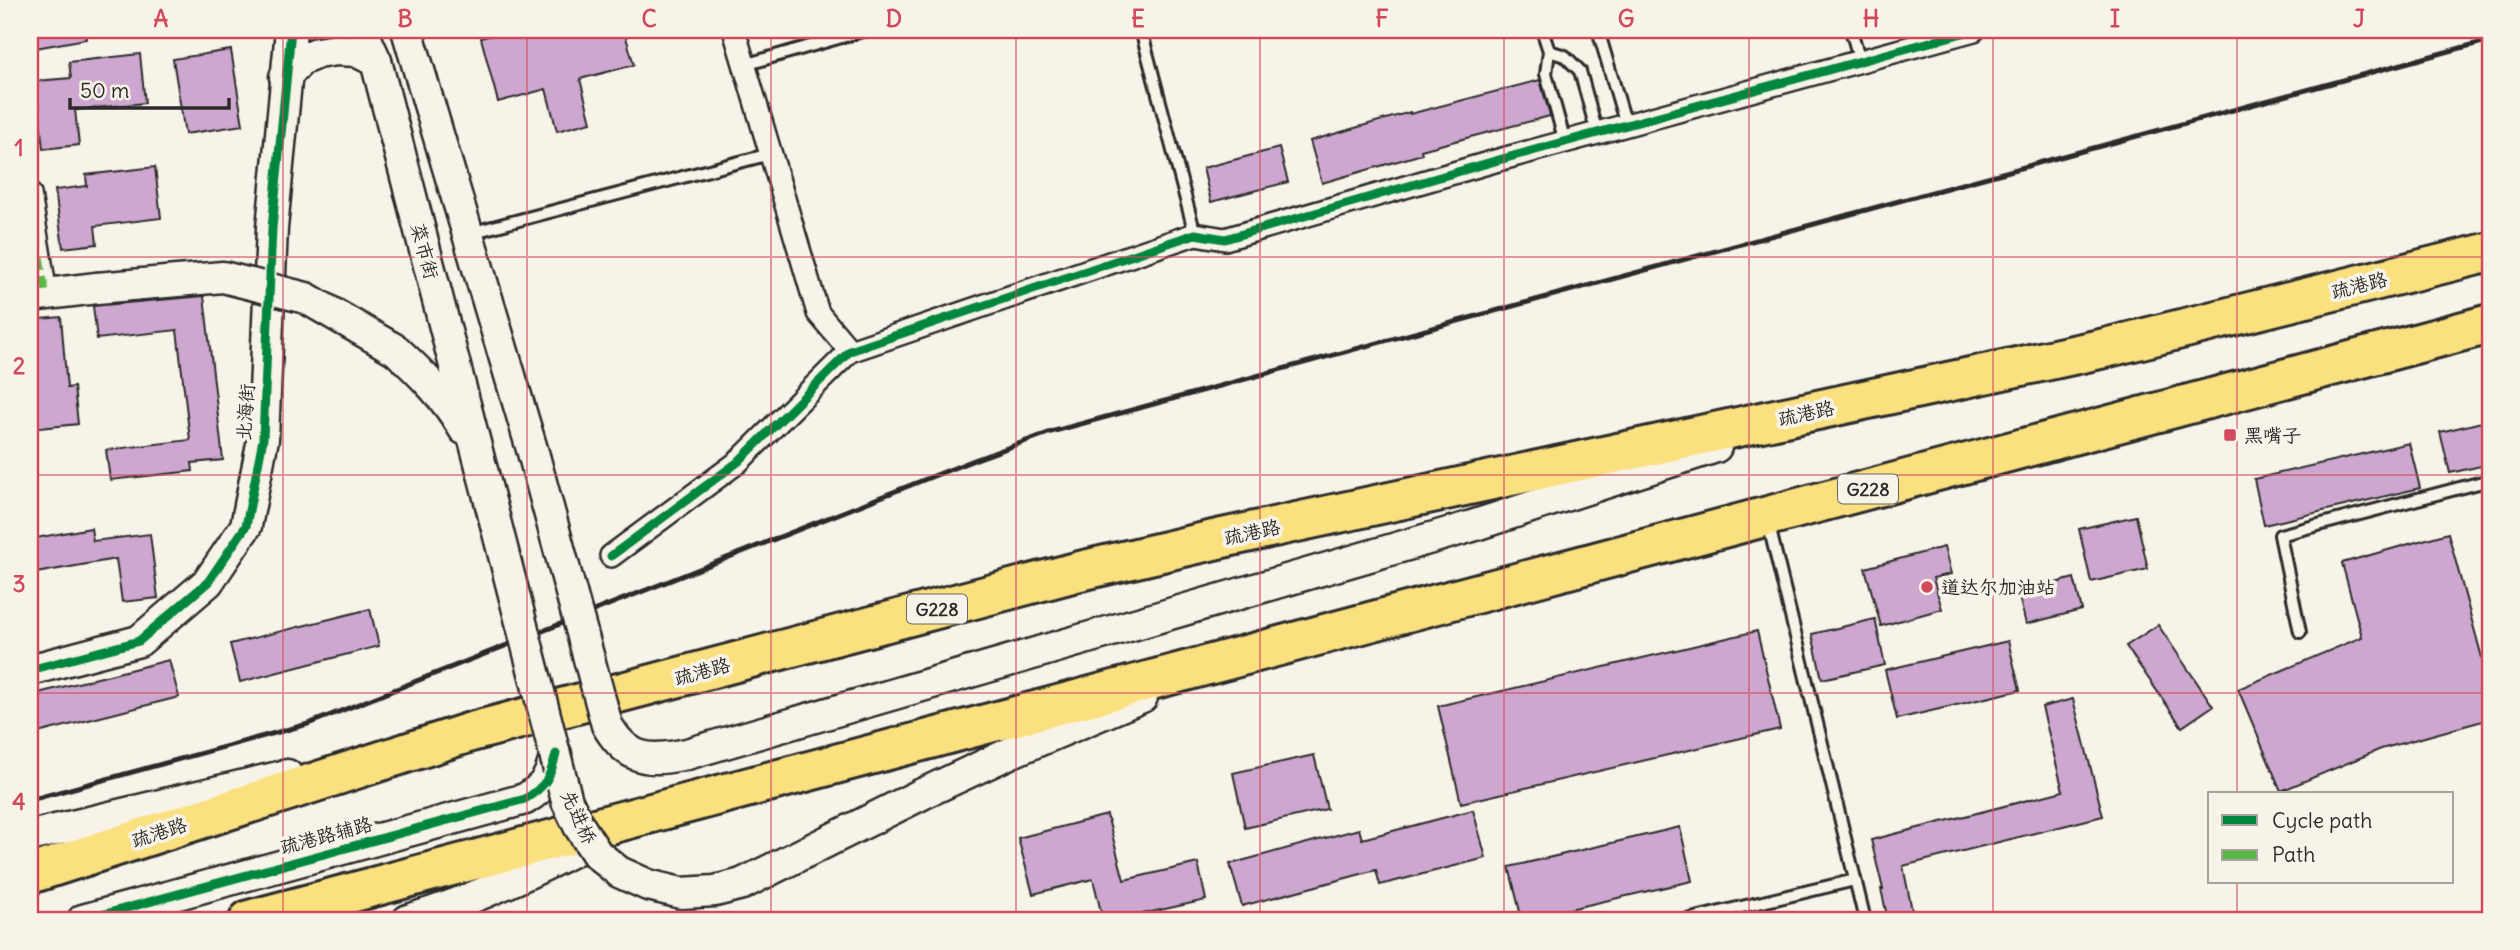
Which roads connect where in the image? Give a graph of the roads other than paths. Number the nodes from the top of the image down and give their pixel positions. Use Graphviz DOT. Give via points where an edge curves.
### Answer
graph roads {
  1 [pos="291,30"];
  2 [pos="362,30"];
  3 [pos="407,30"];
  4 [pos="733,30"];
  5 [pos="866,30"];
  6 [pos="1141,30"];
  7 [pos="1542,30"];
  8 [pos="1598,30"];
  9 [pos="1851,30"];
  10 [pos="1974,30"];
  11 [pos="1549,51"];
  12 [pos="376,61"];
  13 [pos="1860,61"];
  14 [pos="744,65"];
  15 [pos="285,78"];
  16 [pos="1626,125"];
  17 [pos="1597,133"];
  18 [pos="1565,142"];
  19 [pos="770,154"];
  20 [pos="30,194"];
  21 [pos="467,233"];
  22 [pos="1195,233"];
  23 [pos="2490,252"];
  24 [pos="38,295"];
  25 [pos="2490,324"];
  26 [pos="850,352"];
  27 [pos="1860,401"];
  28 [pos="480,462"];
  29 [pos="2490,481"];
  30 [pos="1766,516"];
  31 [pos="611,556"];
  32 [pos="2300,632"];
  33 [pos="1245,655"];
  34 [pos="30,670"];
  35 [pos="471,732"];
  36 [pos="556,754"];
  37 [pos="643,815"];
  38 [pos="30,836"];
  39 [pos="30,874"];
  40 [pos="1855,880"];
  41 [pos="82,920"];
  42 [pos="248,920"];
  43 [pos="408,920"];
  44 [pos="1687,920"];
  45 [pos="1865,920"];
  1 -- 15 [label="main road, 北海街"];
  2 -- 12 [label="main road, 菜市街"];
  3 -- 21 [label="main road"];
  4 -- 14 [label="street"];
  5 -- 14 [label="lane"];
  6 -- 22 [label="lane"];
  7 -- 11 [label="lane"];
  8 -- 16 [label="lane"];
  9 -- 13 [label="lane"];
  10 -- 13 [label="street"];
  11 -- 17 [label="lane" via="1565,56 1580,71"];
  11 -- 18 [label="lane" via="1546,74"];
  12 -- 15 [label="main road" via="356,51 317,53 301,60"];
  12 -- 28 [label="main road, 菜市街"];
  13 -- 16 [label="street"];
  14 -- 19 [label="street"];
  15 -- 34 [label="main road, 北海街" via="272,228 263,439 246,526 208,582 139,641"];
  16 -- 17 [label="street"];
  17 -- 18 [label="street"];
  18 -- 22 [label="street" via="1225,239"];
  19 -- 21 [label="lane"];
  19 -- 26 [label="street" via="818,313"];
  20 -- 24 [label="street"];
  21 -- 27 [label="main road, bridge" via="607,725 629,752 646,759 687,754 1469,527"];
  22 -- 26 [label="street"];
  23 -- 27 [label="highway, 疏港路 / G228" via="2105,348"];
  24 -- 28 [label="main road, bridge" via="223,277 306,298 396,350 453,410"];
  25 -- 30 [label="highway, G228"];
  26 -- 31 [label="street" via="738,461"];
  27 -- 35 [label="highway, 疏港路 / G228" via="1080,571"];
  28 -- 36 [label="main road, 先进桥, bridge"];
  29 -- 32 [label="lane" via="2280,535"];
  30 -- 33 [label="highway, G228"];
  30 -- 40 [label="lane"];
  33 -- 36 [label="main road, 先进桥, bridge" via="1012,752 771,872 715,891 681,892 648,885 619,872 597,854 567,801"];
  33 -- 37 [label="highway, G228"];
  35 -- 38 [label="main road"];
  35 -- 39 [label="highway, 疏港路 / G228"];
  36 -- 41 [label="main road, 疏港路辅路" via="542,788 525,799"];
  37 -- 42 [label="highway, G228"];
  37 -- 43 [label="main road" via="524,876"];
  40 -- 44 [label="lane"];
  40 -- 45 [label="lane"];
}
